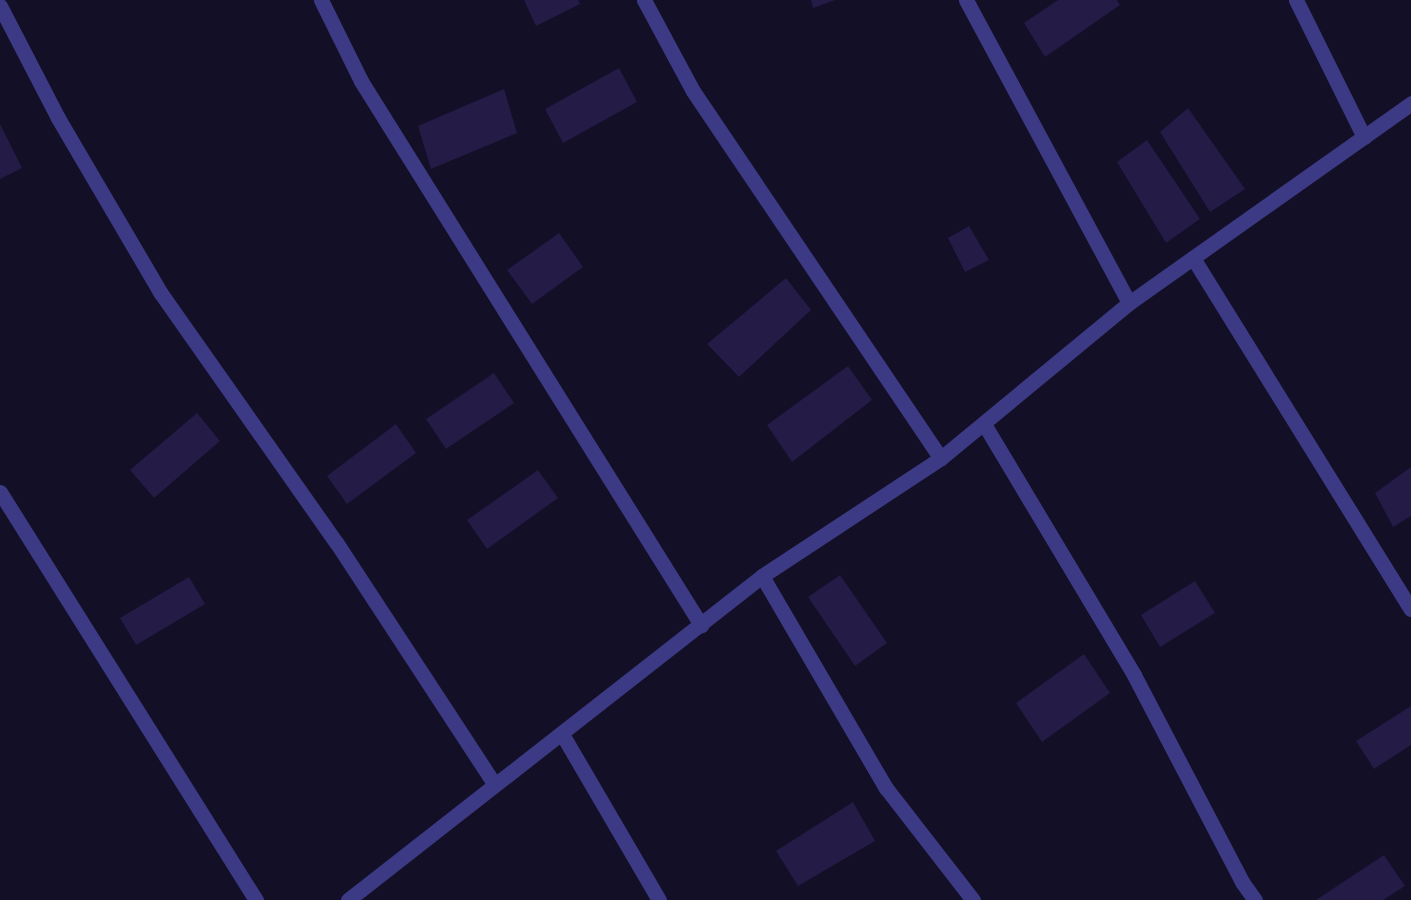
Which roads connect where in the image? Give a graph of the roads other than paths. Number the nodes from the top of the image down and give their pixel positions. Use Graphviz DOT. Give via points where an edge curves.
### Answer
graph roads {
  1 [pos="321,0"];
  2 [pos="644,0"];
  3 [pos="966,0"];
  4 [pos="1296,0"];
  5 [pos="0,6"];
  6 [pos="1411,103"];
  7 [pos="1364,137"];
  8 [pos="1193,258"];
  9 [pos="1129,303"];
  10 [pos="984,424"];
  11 [pos="941,458"];
  12 [pos="0,492"];
  13 [pos="762,576"];
  14 [pos="1411,609"];
  15 [pos="701,625"];
  16 [pos="562,734"];
  17 [pos="494,783"];
  18 [pos="256,900"];
  19 [pos="348,900"];
  20 [pos="659,900"];
  21 [pos="972,900"];
  22 [pos="1255,900"];
  1 -- 15 [label="street" via="361,81"];
  2 -- 11 [label="street" via="693,91"];
  3 -- 9 [label="street"];
  4 -- 7 [label="street"];
  5 -- 17 [label="street" via="63,129 160,292 336,542"];
  6 -- 7 [label="street"];
  7 -- 8 [label="street"];
  8 -- 9 [label="street"];
  8 -- 14 [label="street"];
  9 -- 10 [label="street"];
  10 -- 11 [label="street"];
  10 -- 22 [label="street" via="1134,675"];
  11 -- 13 [label="street"];
  12 -- 18 [label="street"];
  13 -- 15 [label="street"];
  13 -- 21 [label="street" via="886,788"];
  15 -- 16 [label="street"];
  16 -- 17 [label="street"];
  16 -- 20 [label="street"];
  17 -- 19 [label="street"];
}
